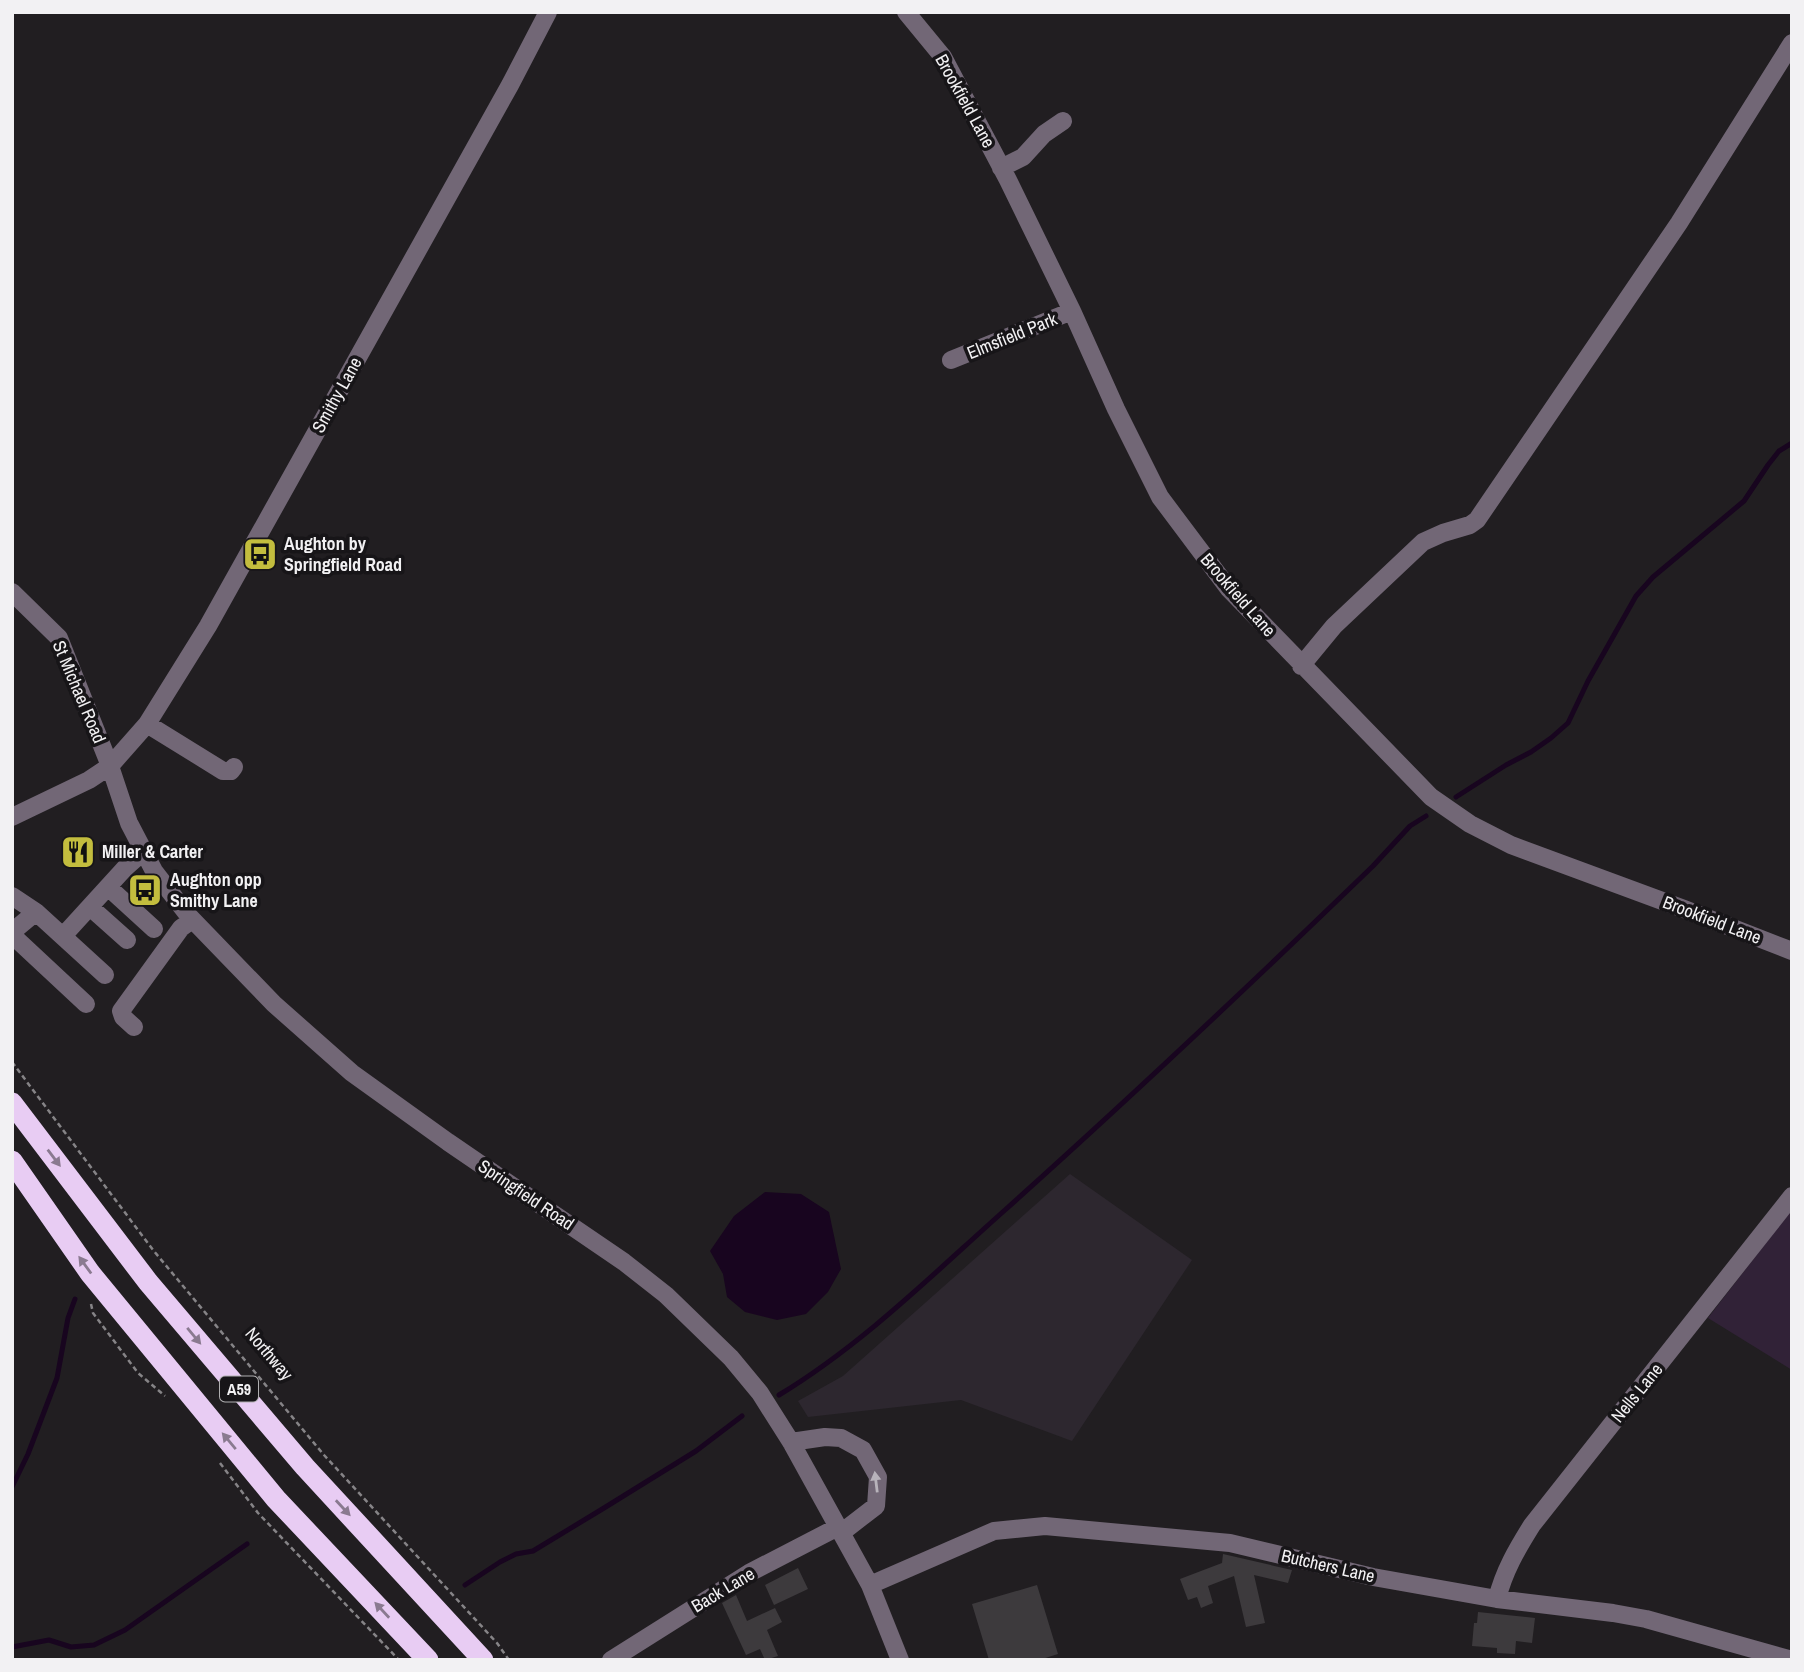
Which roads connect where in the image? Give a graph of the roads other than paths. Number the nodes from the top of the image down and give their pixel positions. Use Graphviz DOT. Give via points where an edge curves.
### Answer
graph roads {
  1 [pos="548,12"];
  2 [pos="906,12"];
  3 [pos="1792,43"];
  4 [pos="1063,121"];
  5 [pos="1001,168"];
  6 [pos="1072,311"];
  7 [pos="951,360"];
  8 [pos="12,592"];
  9 [pos="1301,666"];
  10 [pos="147,724"];
  11 [pos="110,766"];
  12 [pos="234,767"];
  13 [pos="12,817"];
  14 [pos="143,852"];
  15 [pos="108,887"];
  16 [pos="12,896"];
  17 [pos="90,907"];
  18 [pos="36,912"];
  19 [pos="192,920"];
  20 [pos="154,929"];
  21 [pos="12,933"];
  22 [pos="63,936"];
  23 [pos="127,940"];
  24 [pos="1792,951"];
  25 [pos="105,975"];
  26 [pos="86,1004"];
  27 [pos="134,1027"];
  28 [pos="12,1103"];
  29 [pos="12,1161"];
  30 [pos="1792,1196"];
  31 [pos="791,1442"];
  32 [pos="840,1530"];
  33 [pos="870,1585"];
  34 [pos="1497,1599"];
  35 [pos="428,1660"];
  36 [pos="483,1660"];
  37 [pos="611,1660"];
  38 [pos="900,1660"];
  39 [pos="1792,1660"];
  1 -- 10 [label="street, Smithy Lane" via="208,626"];
  2 -- 5 [label="street, Brookfield Lane" via="943,57"];
  3 -- 9 [label="street" via="1679,223 1477,520 1423,542 1334,626"];
  4 -- 5 [label="street" via="1023,157"];
  5 -- 6 [label="street, Brookfield Lane"];
  6 -- 7 [label="street, Elmsfield Park"];
  6 -- 9 [label="street, Brookfield Lane" via="1160,497 1229,589"];
  8 -- 11 [label="street, St Michael Road" via="59,638"];
  9 -- 24 [label="street, Brookfield Lane" via="1431,797 1470,824 1511,845"];
  10 -- 11 [label="street, Smithy Lane"];
  10 -- 12 [label="street" via="223,771"];
  11 -- 13 [label="street, Smithy Lane"];
  11 -- 14 [label="street, Springfield Road"];
  14 -- 15 [label="street"];
  14 -- 19 [label="street, Springfield Road"];
  15 -- 17 [label="street"];
  15 -- 20 [label="street"];
  16 -- 18 [label="street"];
  17 -- 22 [label="street"];
  17 -- 23 [label="street"];
  18 -- 21 [label="street"];
  18 -- 22 [label="street"];
  19 -- 27 [label="street" via="181,928 121,1011"];
  19 -- 31 [label="street, Springfield Road" via="274,1004 352,1073 666,1295 760,1392"];
  21 -- 26 [label="street"];
  22 -- 25 [label="street"];
  28 -- 36 [label="highway, A59, one-way" via="148,1282 305,1467"];
  35 -- 29 [label="highway, A59, one-way" via="259,1477 90,1273"];
  30 -- 34 [label="street, Nells Lane" via="1532,1525 1510,1560"];
  31 -- 32 [label="street, Springfield Road"];
  32 -- 31 [label="street, Back Lane, one-way" via="876,1506 878,1477 863,1450 841,1438"];
  32 -- 33 [label="street, Springfield Road"];
  32 -- 37 [label="street, Back Lane" via="749,1573"];
  33 -- 34 [label="street, Butchers Lane" via="994,1531 1045,1526 1230,1543 1317,1565"];
  33 -- 38 [label="street, Springfield Road"];
  34 -- 39 [label="street, Butchers Lane" via="1646,1619"];
}
